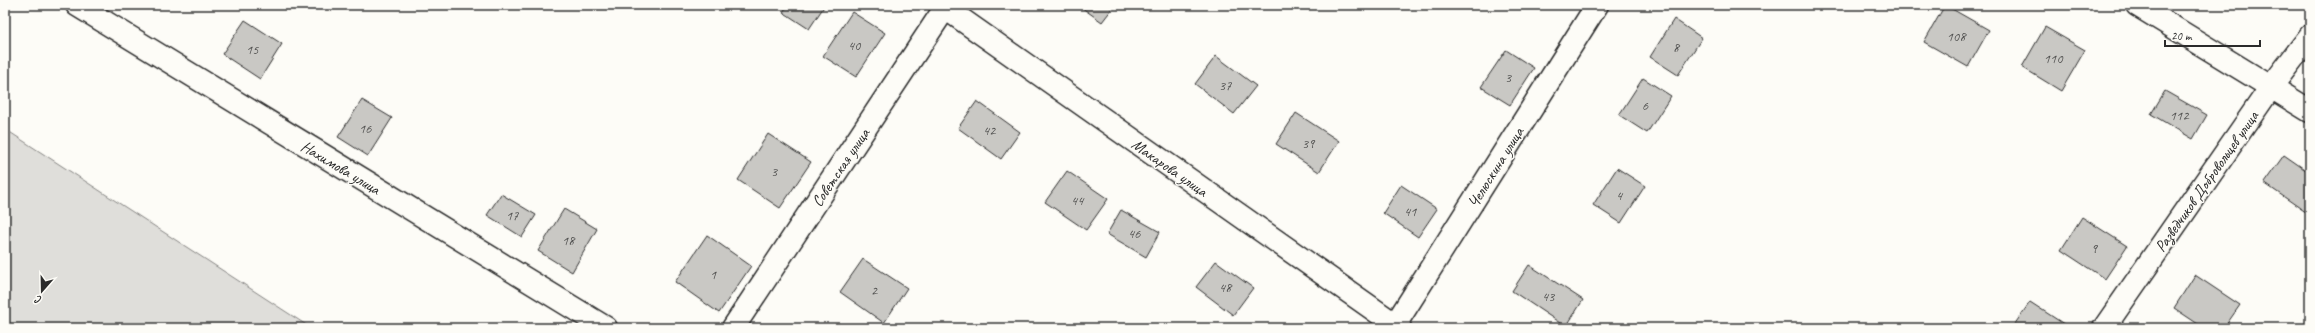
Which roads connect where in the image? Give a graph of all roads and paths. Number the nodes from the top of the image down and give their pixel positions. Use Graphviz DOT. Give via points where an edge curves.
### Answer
graph roads {
  1 [pos="77,5"];
  2 [pos="1597,5"];
  3 [pos="2138,5"];
  4 [pos="944,6"];
  5 [pos="2310,36"];
  6 [pos="2271,88"];
  7 [pos="2310,111"];
  8 [pos="1396,327"];
  9 [pos="606,328"];
  10 [pos="733,328"];
  11 [pos="2104,328"];
  1 -- 9 [label="street, Нахимова улица"];
  2 -- 8 [label="street, Челюскина улица"];
  3 -- 6 [label="street"];
  4 -- 8 [label="street, Макарова улица"];
  4 -- 10 [label="street, Советская улица"];
  5 -- 6 [label="street, Разведчиков Добровольцев улица"];
  6 -- 7 [label="street"];
  6 -- 11 [label="street, Разведчиков Добровольцев улица"];
}
